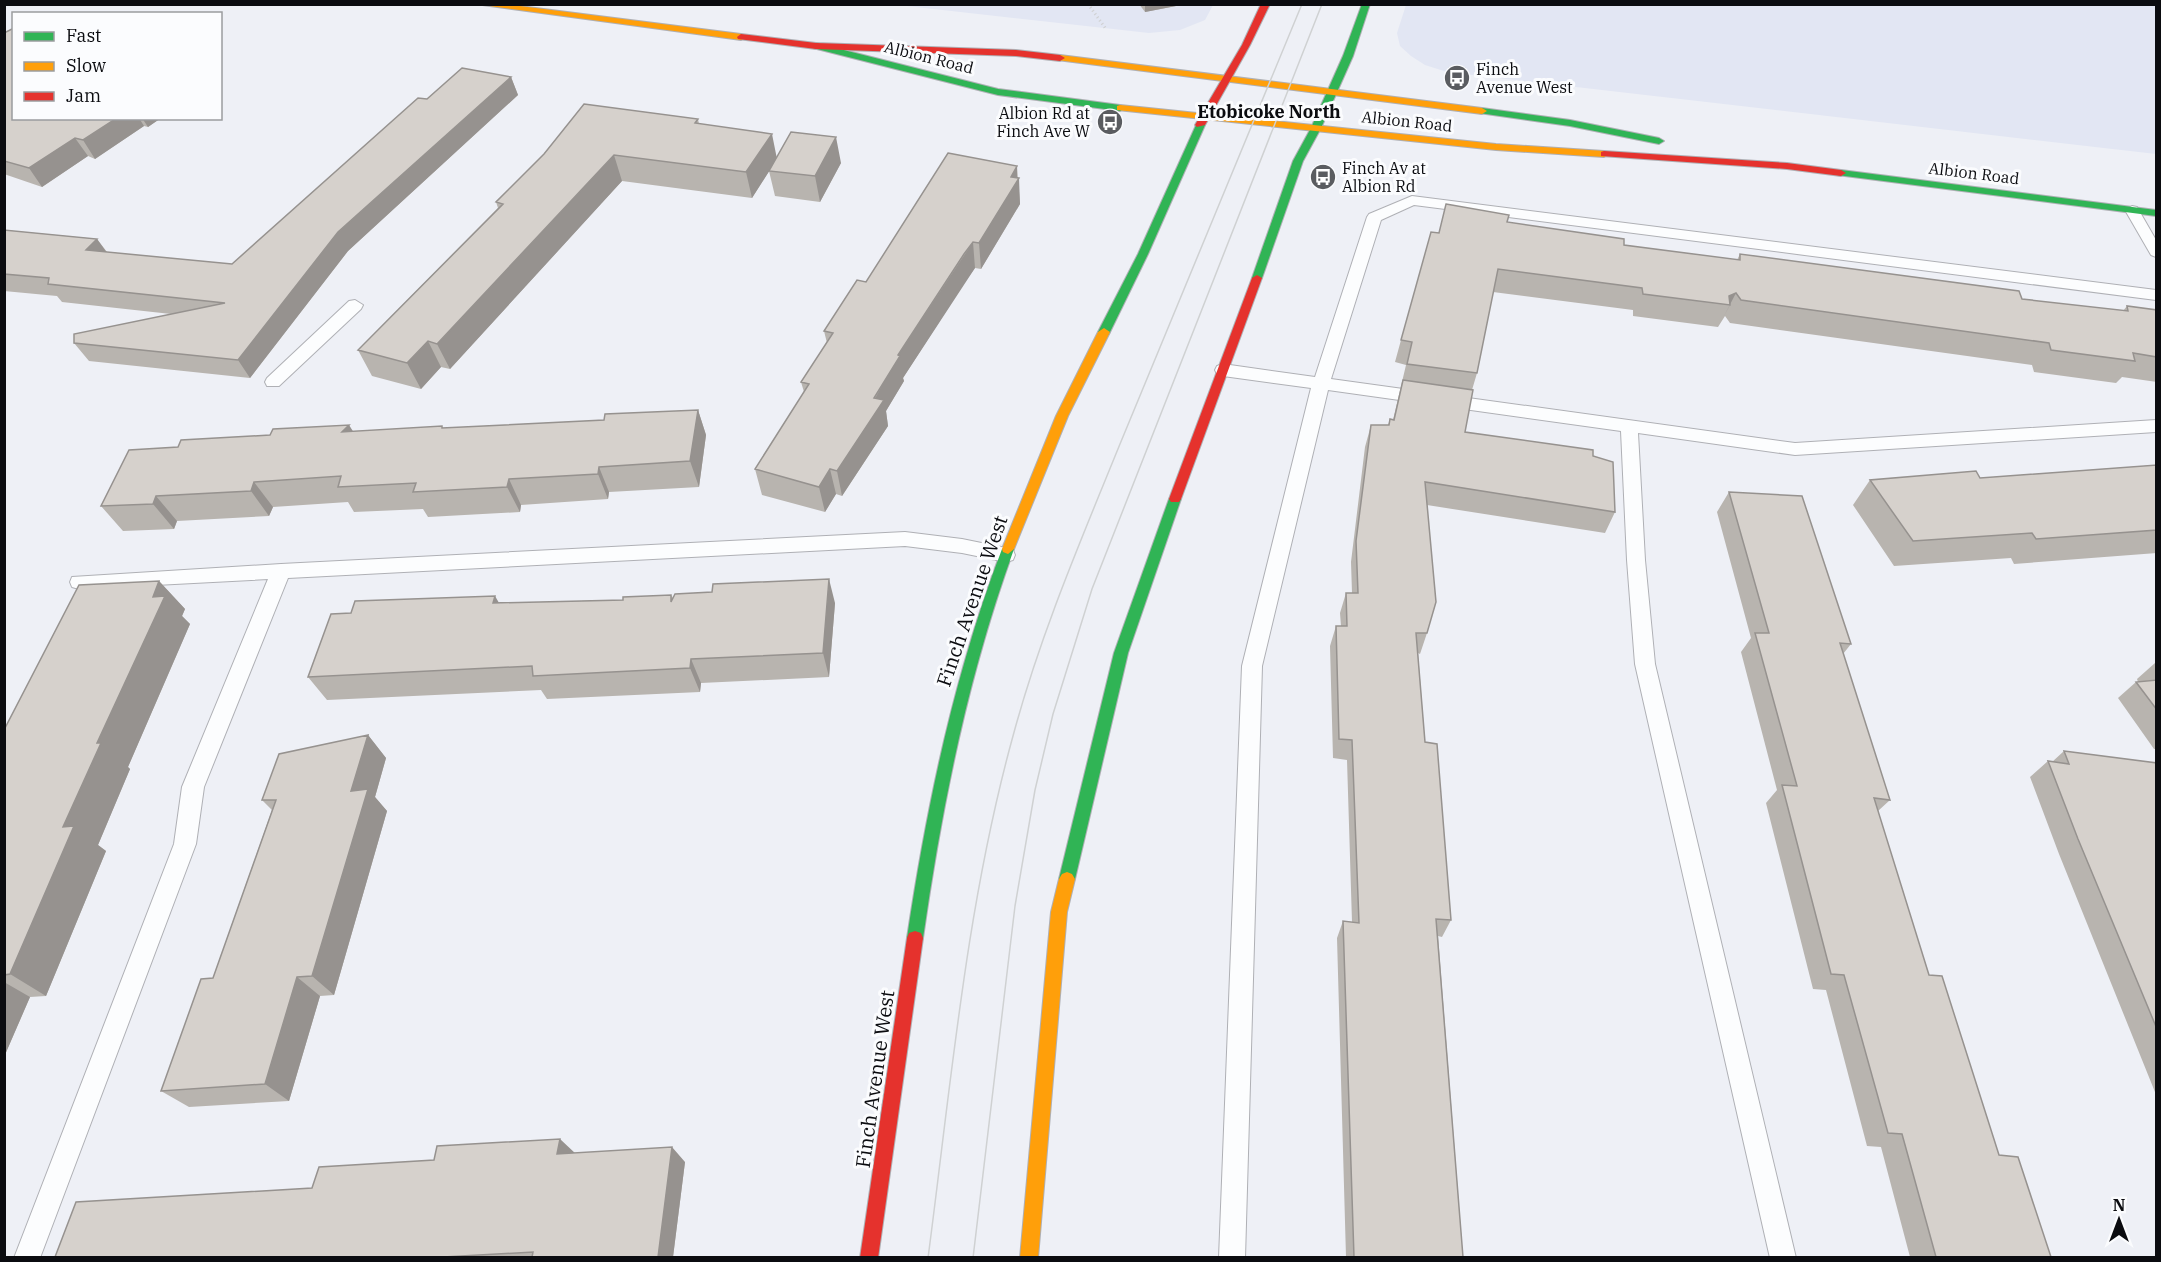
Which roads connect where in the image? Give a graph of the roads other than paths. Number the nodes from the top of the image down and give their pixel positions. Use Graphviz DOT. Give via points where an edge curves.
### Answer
graph roads {
  1 [pos="478,4"];
  2 [pos="1266,4"];
  3 [pos="1366,4"];
  4 [pos="816,46"];
  5 [pos="1227,78"];
  6 [pos="1332,91"];
  7 [pos="1204,116"];
  8 [pos="1316,128"];
  9 [pos="1787,166"];
  10 [pos="2132,210"];
  11 [pos="2157,213"];
  12 [pos="2157,252"];
  13 [pos="2157,295"];
  14 [pos="355,305"];
  15 [pos="1223,370"];
  16 [pos="273,382"];
  17 [pos="1321,383"];
  18 [pos="1629,426"];
  19 [pos="2157,426"];
  20 [pos="1006,555"];
  21 [pos="280,571"];
  22 [pos="79,582"];
  23 [pos="27,1257"];
  24 [pos="869,1257"];
  25 [pos="1029,1257"];
  26 [pos="1232,1257"];
  27 [pos="1783,1257"];
  1 -- 4 [label="main road, Albion Road"];
  2 -- 5 [label="main road, Finch Avenue West"];
  3 -- 6 [label="main road"];
  4 -- 5 [label="main road, Albion Road" via="1016,53"];
  4 -- 7 [label="main road, Albion Road" via="998,92"];
  5 -- 6 [label="main road, Albion Road"];
  5 -- 7 [label="main road, Finch Avenue West"];
  6 -- 8 [label="main road"];
  6 -- 9 [label="main road, Albion Road" via="1570,123"];
  7 -- 8 [label="main road, Albion Road"];
  7 -- 20 [label="main road, Finch Avenue West" via="1143,254 1062,416"];
  8 -- 9 [label="main road, Albion Road" via="1497,147"];
  8 -- 15 [label="main road" via="1298,161"];
  9 -- 10 [label="main road, Albion Road"];
  10 -- 11 [label="main road, Albion Road"];
  10 -- 12 [label="lane"];
  13 -- 17 [label="lane" via="1412,200 1374,217"];
  14 -- 16 [label="lane"];
  15 -- 17 [label="lane"];
  15 -- 25 [label="main road" via="1121,653 1059,912"];
  17 -- 18 [label="lane"];
  17 -- 26 [label="lane" via="1252,666"];
  18 -- 19 [label="lane" via="1795,449"];
  18 -- 27 [label="lane" via="1645,664"];
  20 -- 21 [label="lane" via="905,539"];
  20 -- 24 [label="main road, Finch Avenue West" via="962,684 925,866"];
  21 -- 22 [label="lane"];
  21 -- 23 [label="lane" via="193,787 185,844"];
}
